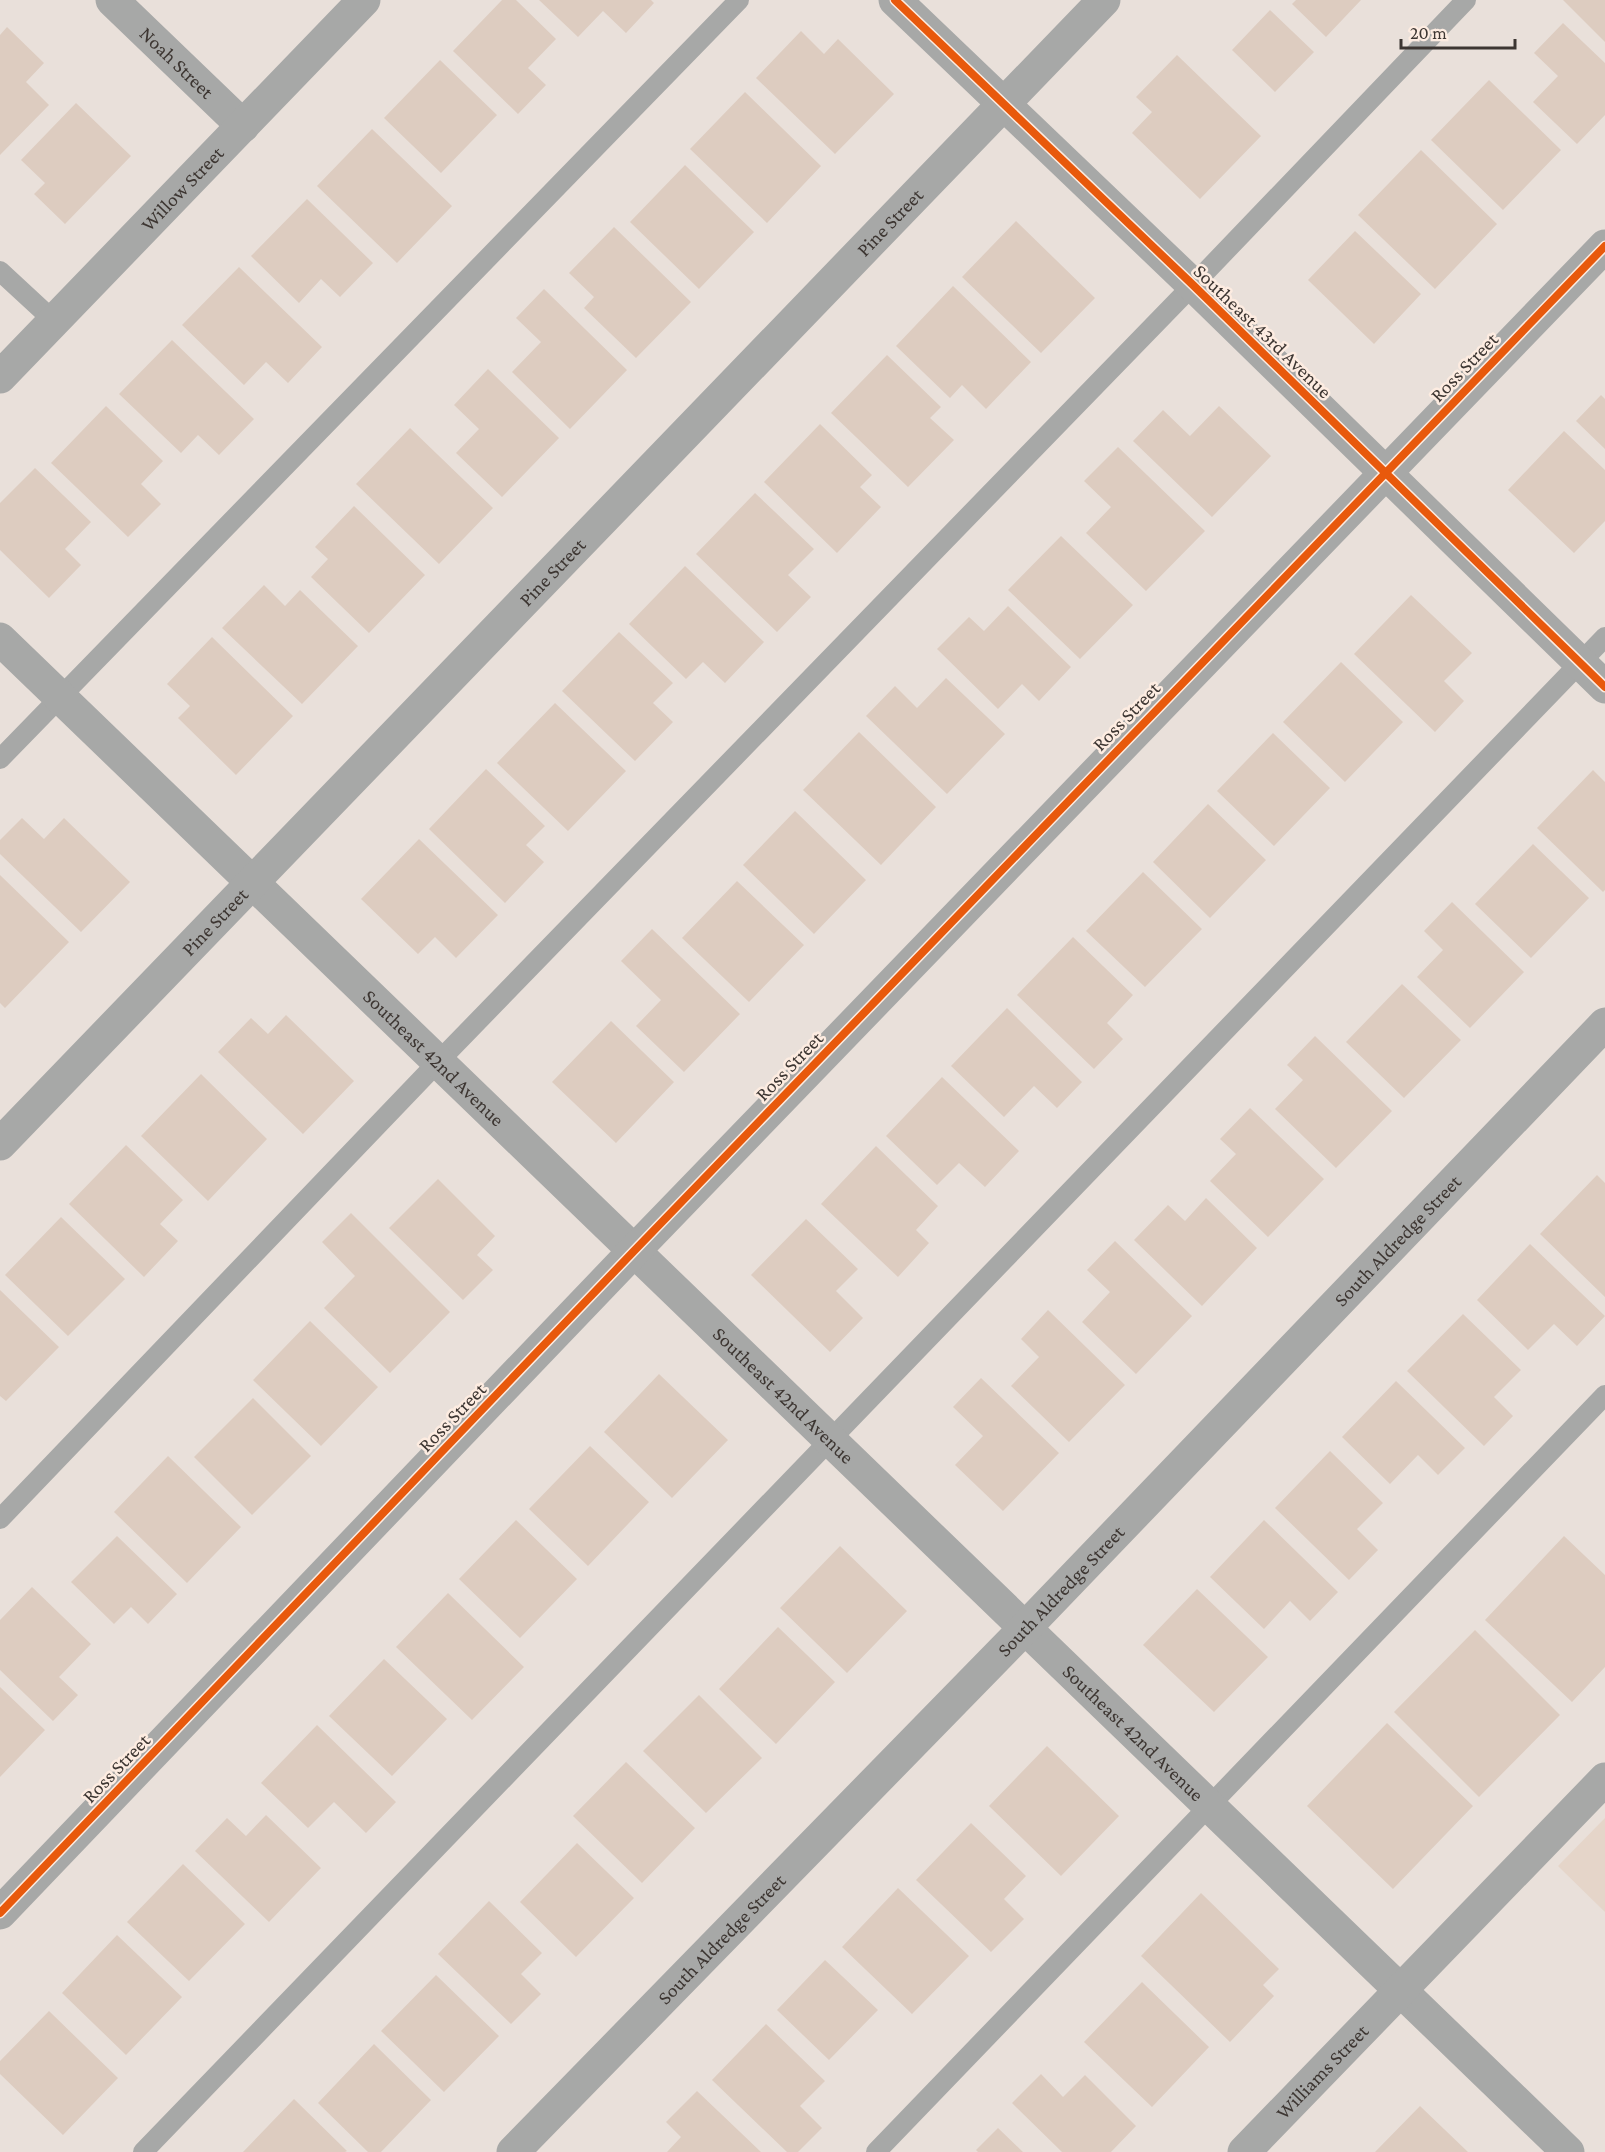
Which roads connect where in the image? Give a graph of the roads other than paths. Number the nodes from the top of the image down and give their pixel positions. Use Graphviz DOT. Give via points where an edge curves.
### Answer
graph roads {
  1 [pos="112,0"];
  2 [pos="364,0"];
  3 [pos="739,0"];
  4 [pos="895,0"];
  5 [pos="1104,0"];
  6 [pos="1466,0"];
  7 [pos="1004,104"];
  8 [pos="243,126"];
  9 [pos="1605,246"];
  10 [pos="0,271"];
  11 [pos="1192,285"];
  12 [pos="54,321"];
  13 [pos="0,377"];
  14 [pos="1385,472"];
  15 [pos="1605,636"];
  16 [pos="0,639"];
  17 [pos="1580,663"];
  18 [pos="1605,687"];
  19 [pos="60,697"];
  20 [pos="0,759"];
  21 [pos="252,883"];
  22 [pos="1605,1024"];
  23 [pos="438,1062"];
  24 [pos="0,1144"];
  25 [pos="634,1251"];
  26 [pos="1605,1395"];
  27 [pos="830,1440"];
  28 [pos="0,1519"];
  29 [pos="1026,1627"];
  30 [pos="1605,1779"];
  31 [pos="1208,1805"];
  32 [pos="0,1913"];
  33 [pos="1401,1991"];
  34 [pos="143,2152"];
  35 [pos="513,2152"];
  36 [pos="876,2152"];
  37 [pos="1244,2152"];
  38 [pos="1568,2152"];
  1 -- 8 [label="street, Noah Street"];
  2 -- 8 [label="street, Willow Street"];
  3 -- 19 [label="lane"];
  4 -- 7 [label="street, Southeast 43rd Avenue"];
  5 -- 7 [label="street, Pine Street"];
  6 -- 11 [label="lane"];
  7 -- 11 [label="street, Southeast 43rd Avenue"];
  7 -- 21 [label="street, Pine Street"];
  8 -- 12 [label="street, Willow Street"];
  9 -- 14 [label="street, Ross Street"];
  10 -- 12 [label="lane"];
  11 -- 14 [label="street, Southeast 43rd Avenue"];
  11 -- 23 [label="lane"];
  12 -- 13 [label="street, Willow Street"];
  14 -- 17 [label="street, Southeast 43rd Avenue"];
  14 -- 25 [label="street, Ross Street"];
  15 -- 17 [label="lane"];
  16 -- 19 [label="street, Southeast 42nd Avenue"];
  17 -- 18 [label="street, Southeast 43rd Avenue"];
  17 -- 27 [label="lane"];
  19 -- 20 [label="lane"];
  19 -- 21 [label="street, Southeast 42nd Avenue"];
  21 -- 23 [label="street, Southeast 42nd Avenue"];
  21 -- 24 [label="street, Pine Street"];
  22 -- 29 [label="street, South Aldredge Street"];
  23 -- 25 [label="street, Southeast 42nd Avenue"];
  23 -- 28 [label="lane"];
  25 -- 27 [label="street, Southeast 42nd Avenue"];
  25 -- 32 [label="street, Ross Street"];
  26 -- 31 [label="lane"];
  27 -- 29 [label="street, Southeast 42nd Avenue"];
  27 -- 34 [label="lane"];
  29 -- 31 [label="street, Southeast 42nd Avenue"];
  29 -- 35 [label="street, South Aldredge Street"];
  30 -- 33 [label="street, Williams Street"];
  31 -- 33 [label="street, Southeast 42nd Avenue"];
  31 -- 36 [label="lane"];
  33 -- 37 [label="street, Williams Street"];
  33 -- 38 [label="street, Southeast 42nd Avenue"];
}
